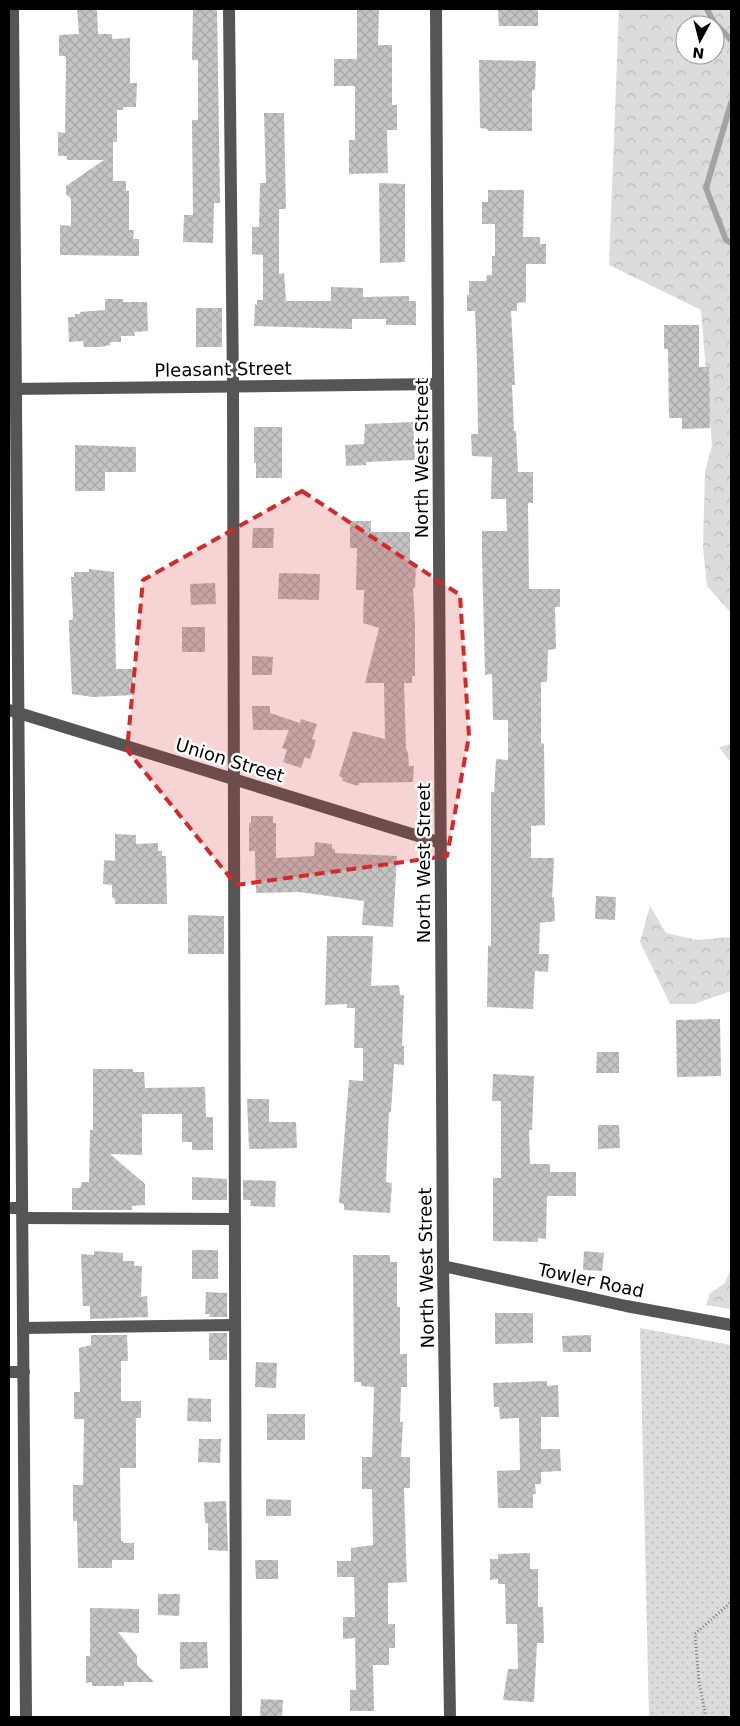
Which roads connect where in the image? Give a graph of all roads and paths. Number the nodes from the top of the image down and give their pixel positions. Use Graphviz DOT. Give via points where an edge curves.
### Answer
graph roads {
  1 [pos="13,9"];
  2 [pos="229,9"];
  3 [pos="436,9"];
  4 [pos="438,384"];
  5 [pos="233,386"];
  6 [pos="13,389"];
  7 [pos="13,544"];
  8 [pos="14,712"];
  9 [pos="233,780"];
  10 [pos="441,843"];
  11 [pos="9,1208"];
  12 [pos="22,1213"];
  13 [pos="234,1219"];
  14 [pos="444,1266"];
  15 [pos="234,1325"];
  16 [pos="731,1325"];
  17 [pos="24,1328"];
  18 [pos="9,1372"];
  19 [pos="24,1372"];
  20 [pos="731,1602"];
  21 [pos="26,1717"];
  22 [pos="236,1717"];
  23 [pos="450,1717"];
  24 [pos="706,1717"];
  1 -- 6 [label="street"];
  2 -- 5 [label="street"];
  3 -- 4 [label="street, North West Street"];
  4 -- 5 [label="street, Pleasant Street"];
  4 -- 10 [label="street, North West Street"];
  5 -- 6 [label="street, Pleasant Street"];
  5 -- 9 [label="street"];
  6 -- 7 [label="street"];
  7 -- 8 [label="street"];
  8 -- 9 [label="street, Union Street"];
  8 -- 12 [label="street"];
  9 -- 10 [label="street, Union Street"];
  9 -- 13 [label="street"];
  10 -- 14 [label="street, North West Street"];
  11 -- 12 [label="street"];
  12 -- 13 [label="street"];
  12 -- 17 [label="street"];
  13 -- 15 [label="street"];
  14 -- 16 [label="street, Towler Road" via="626,1306"];
  14 -- 23 [label="street, North West Street"];
  15 -- 17 [label="street"];
  15 -- 22 [label="street"];
  17 -- 19 [label="street"];
  18 -- 19 [label="street"];
  19 -- 21 [label="street"];
  20 -- 24 [label="path" via="695,1634 698,1682"];
}
